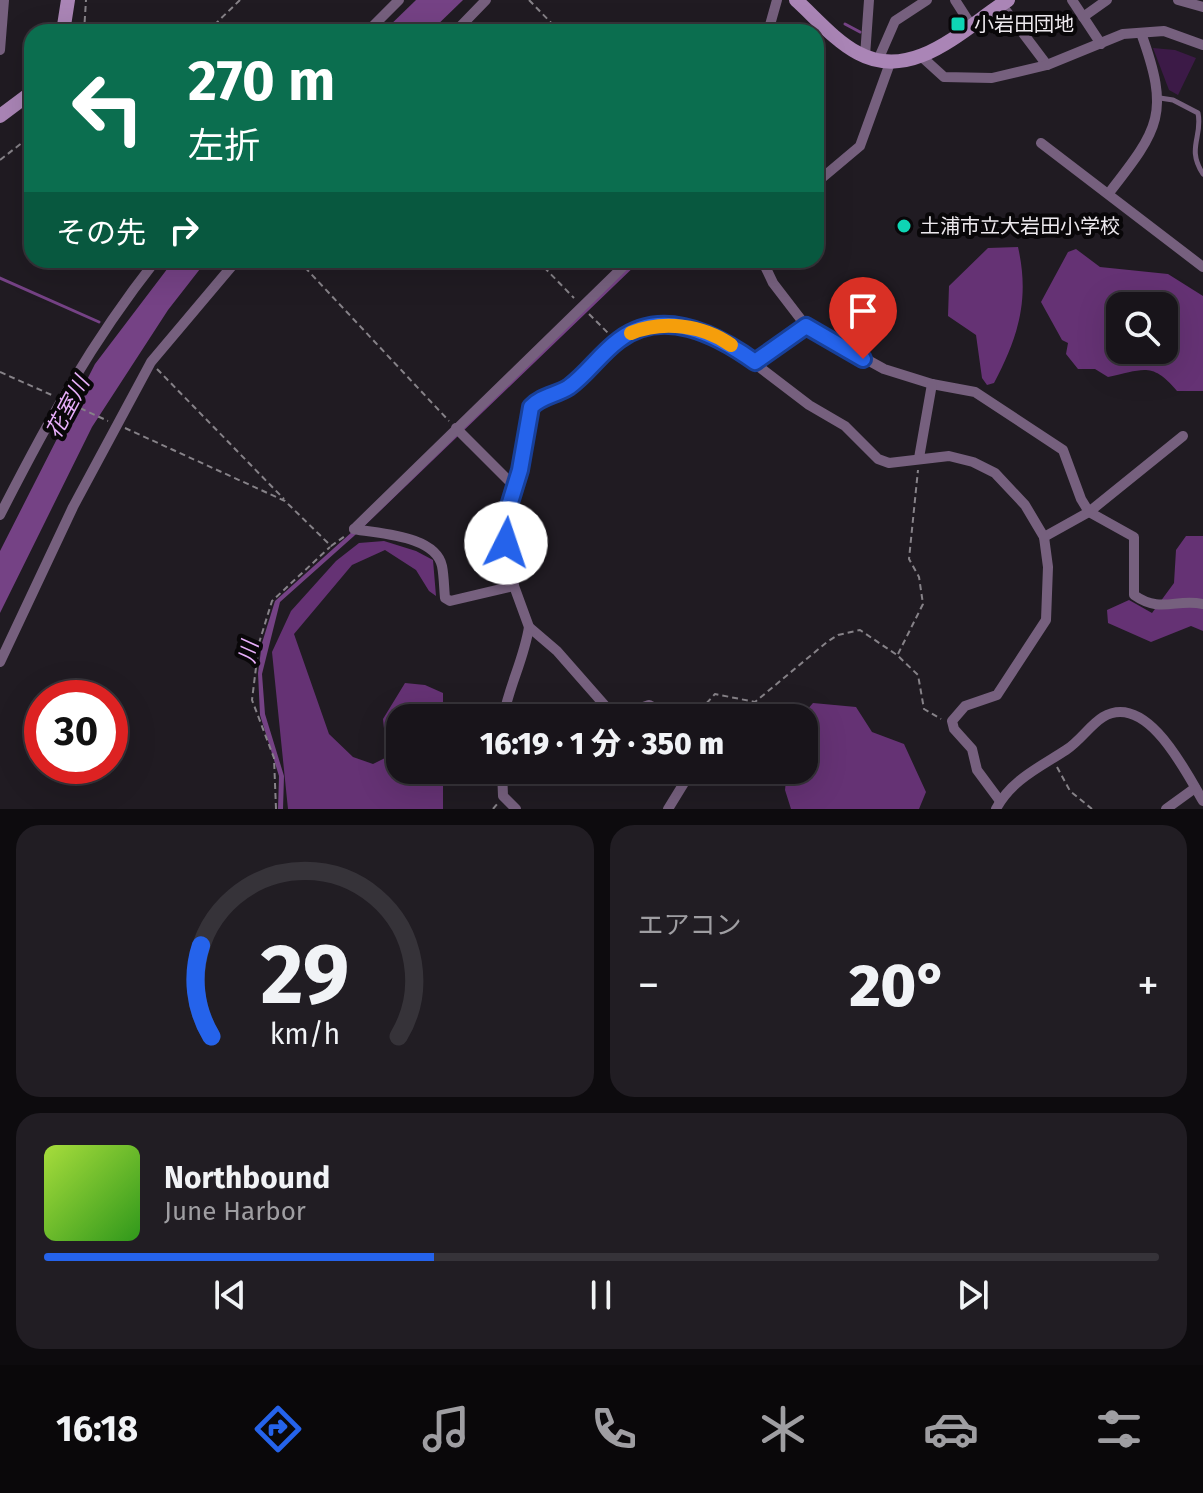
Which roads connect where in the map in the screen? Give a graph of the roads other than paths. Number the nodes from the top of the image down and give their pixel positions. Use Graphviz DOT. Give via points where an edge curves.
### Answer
graph roads {
  1 [pos="4,0"];
  2 [pos="68,0"];
  3 [pos="399,0"];
  4 [pos="486,0"];
  5 [pos="777,0"];
  6 [pos="796,0"];
  7 [pos="869,0"];
  8 [pos="927,0"];
  9 [pos="955,0"];
  10 [pos="1072,0"];
  11 [pos="1107,0"];
  12 [pos="1178,0"];
  13 [pos="1004,2"];
  14 [pos="1203,7"];
  15 [pos="1083,17"];
  16 [pos="64,24"];
  17 [pos="375,24"];
  18 [pos="463,24"];
  19 [pos="770,24"];
  20 [pos="822,24"];
  21 [pos="971,25"];
  22 [pos="824,26"];
  23 [pos="1141,33"];
  24 [pos="1101,44"];
  25 [pos="1203,45"];
  26 [pos="0,50"];
  27 [pos="922,57"];
  28 [pos="878,60"];
  29 [pos="1047,65"];
  30 [pos="24,98"];
  31 [pos="1160,98"];
  32 [pos="0,116"];
  33 [pos="1202,124"];
  34 [pos="1041,143"];
  35 [pos="1203,174"];
  36 [pos="824,176"];
  37 [pos="1109,193"];
  38 [pos="1203,267"];
  39 [pos="150,268"];
  40 [pos="230,268"];
  41 [pos="622,268"];
  42 [pos="766,268"];
  43 [pos="806,326"];
  44 [pos="755,362"];
  45 [pos="932,384"];
  46 [pos="456,428"];
  47 [pos="1183,436"];
  48 [pos="919,458"];
  49 [pos="514,486"];
  50 [pos="1089,512"];
  51 [pos="0,515"];
  52 [pos="1044,537"];
  53 [pos="514,586"];
  54 [pos="1203,604"];
  55 [pos="529,627"];
  56 [pos="0,662"];
  57 [pos="506,704"];
  58 [pos="604,704"];
  59 [pos="503,784"];
  60 [pos="683,784"];
  61 [pos="1195,788"];
  62 [pos="1203,801"];
  63 [pos="998,805"];
  64 [pos="516,809"];
  65 [pos="668,809"];
  66 [pos="1166,809"];
  1 -- 26 [label="street"];
  2 -- 16 [label="street"];
  3 -- 17 [label="street"];
  4 -- 18 [label="street"];
  5 -- 19 [label="street"];
  6 -- 20 [label="street"];
  7 -- 28 [label="street"];
  8 -- 28 [label="street" via="895,21"];
  9 -- 21 [label="street"];
  10 -- 15 [label="street"];
  11 -- 15 [label="street"];
  12 -- 14 [label="street"];
  13 -- 21 [label="street"];
  13 -- 29 [label="street"];
  15 -- 24 [label="street"];
  21 -- 27 [label="street"];
  22 -- 28 [label="street" via="845,45"];
  23 -- 24 [label="street"];
  23 -- 25 [label="street" via="1164,31"];
  23 -- 31 [label="street"];
  24 -- 29 [label="street"];
  27 -- 28 [label="street"];
  27 -- 29 [label="street" via="944,77 992,78"];
  28 -- 36 [label="street" via="860,146"];
  30 -- 32 [label="street"];
  31 -- 33 [label="lane" via="1198,113"];
  31 -- 37 [label="street" via="1149,140"];
  33 -- 35 [label="lane" via="1194,154"];
  34 -- 37 [label="street"];
  37 -- 38 [label="street"];
  39 -- 51 [label="street" via="59,398"];
  40 -- 56 [label="street" via="151,362 73,507"];
  41 -- 46 [label="street"];
  42 -- 43 [label="street"];
  43 -- 44 [label="street"];
  43 -- 45 [label="street" via="884,369"];
  44 -- 48 [label="street" via="845,426 878,459 889,463"];
  44 -- 49 [label="street" via="720,337 698,330 647,326 628,334 568,388 531,407"];
  45 -- 48 [label="street"];
  45 -- 50 [label="street" via="975,392 1063,450"];
  46 -- 49 [label="street"];
  46 -- 53 [label="street" via="354,529 432,550 442,564 445,598 450,601"];
  47 -- 50 [label="street"];
  48 -- 52 [label="street" via="949,456 995,473 1025,505"];
  49 -- 53 [label="street" via="504,522"];
  50 -- 52 [label="street"];
  50 -- 54 [label="street" via="1134,537 1134,595 1167,607"];
  52 -- 63 [label="street" via="1046,620 997,695 965,706 952,721 972,749 977,770"];
  53 -- 55 [label="street"];
  55 -- 57 [label="street"];
  55 -- 58 [label="street"];
  59 -- 64 [label="street" via="503,796"];
  60 -- 65 [label="street"];
  61 -- 62 [label="street"];
  61 -- 63 [label="street" via="1162,735 1138,718 1116,713 1103,717 1079,741 1022,777"];
  61 -- 66 [label="street"];
}
